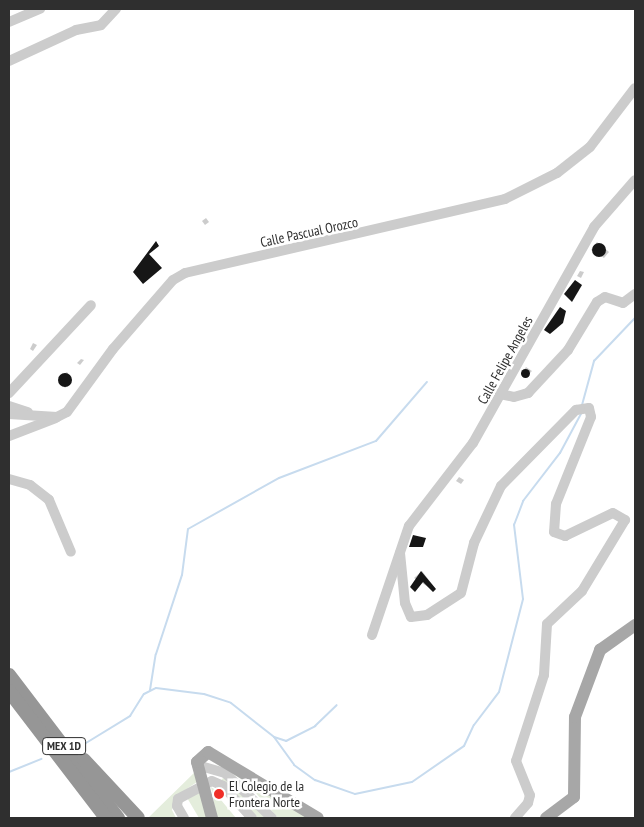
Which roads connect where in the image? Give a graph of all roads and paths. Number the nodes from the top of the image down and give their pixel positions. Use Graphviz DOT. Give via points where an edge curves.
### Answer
graph roads {
  1 [pos="40,9"];
  2 [pos="116,9"];
  3 [pos="9,22"];
  4 [pos="9,62"];
  5 [pos="635,88"];
  6 [pos="635,180"];
  7 [pos="635,294"];
  8 [pos="91,305"];
  9 [pos="9,393"];
  10 [pos="500,394"];
  11 [pos="9,406"];
  12 [pos="9,414"];
  13 [pos="36,415"];
  14 [pos="57,417"];
  15 [pos="9,436"];
  16 [pos="9,479"];
  17 [pos="71,552"];
  18 [pos="400,553"];
  19 [pos="635,625"];
  20 [pos="372,635"];
  21 [pos="9,675"];
  22 [pos="9,691"];
  23 [pos="9,701"];
  24 [pos="45,739"];
  25 [pos="66,749"];
  26 [pos="197,765"];
  27 [pos="202,783"];
  28 [pos="106,818"];
  29 [pos="118,818"];
  30 [pos="138,818"];
  31 [pos="184,818"];
  32 [pos="212,818"];
  33 [pos="252,818"];
  34 [pos="272,818"];
  35 [pos="318,818"];
  36 [pos="516,818"];
  37 [pos="546,818"];
  1 -- 3 [label="street"];
  2 -- 4 [label="street" via="101,25 76,30"];
  5 -- 14 [label="street, Calle Pascual Orozco" via="590,147 557,173 505,199 185,273 173,280 113,349 67,412"];
  6 -- 10 [label="street, Calle Felipe Angeles" via="594,227"];
  7 -- 10 [label="street" via="623,303 605,297 597,302 568,350 528,393"];
  8 -- 9 [label="street"];
  10 -- 18 [label="street, Calle Felipe Angeles" via="473,443 409,526"];
  11 -- 13 [label="street"];
  12 -- 13 [label="street"];
  13 -- 14 [label="street"];
  14 -- 15 [label="street"];
  16 -- 17 [label="street" via="30,485 49,500"];
  18 -- 20 [label="street, Calle Felipe Angeles"];
  18 -- 36 [label="street" via="405,603 411,617 427,615 461,593 474,543 501,486 576,410 589,408 591,418 556,504 554,532 566,536 613,513 625,520 582,591 547,624 544,675 516,760 530,795"];
  19 -- 37 [label="main road" via="600,650 575,716 574,797"];
  21 -- 25 [label="highway, MEX 1D"];
  22 -- 24 [label="highway, MEX 1D"];
  23 -- 24 [label="street" via="36,735"];
  24 -- 28 [label="highway, MEX 1D"];
  25 -- 29 [label="highway, MEX 1D"];
  25 -- 30 [label="highway" via="83,759"];
  26 -- 27 [label="main road"];
  26 -- 34 [label="street" via="225,773"];
  26 -- 35 [label="main road" via="201,754 220,755"];
  27 -- 31 [label="street" via="178,799 177,806"];
  27 -- 32 [label="main road"];
  27 -- 33 [label="street" via="223,786"];
}
